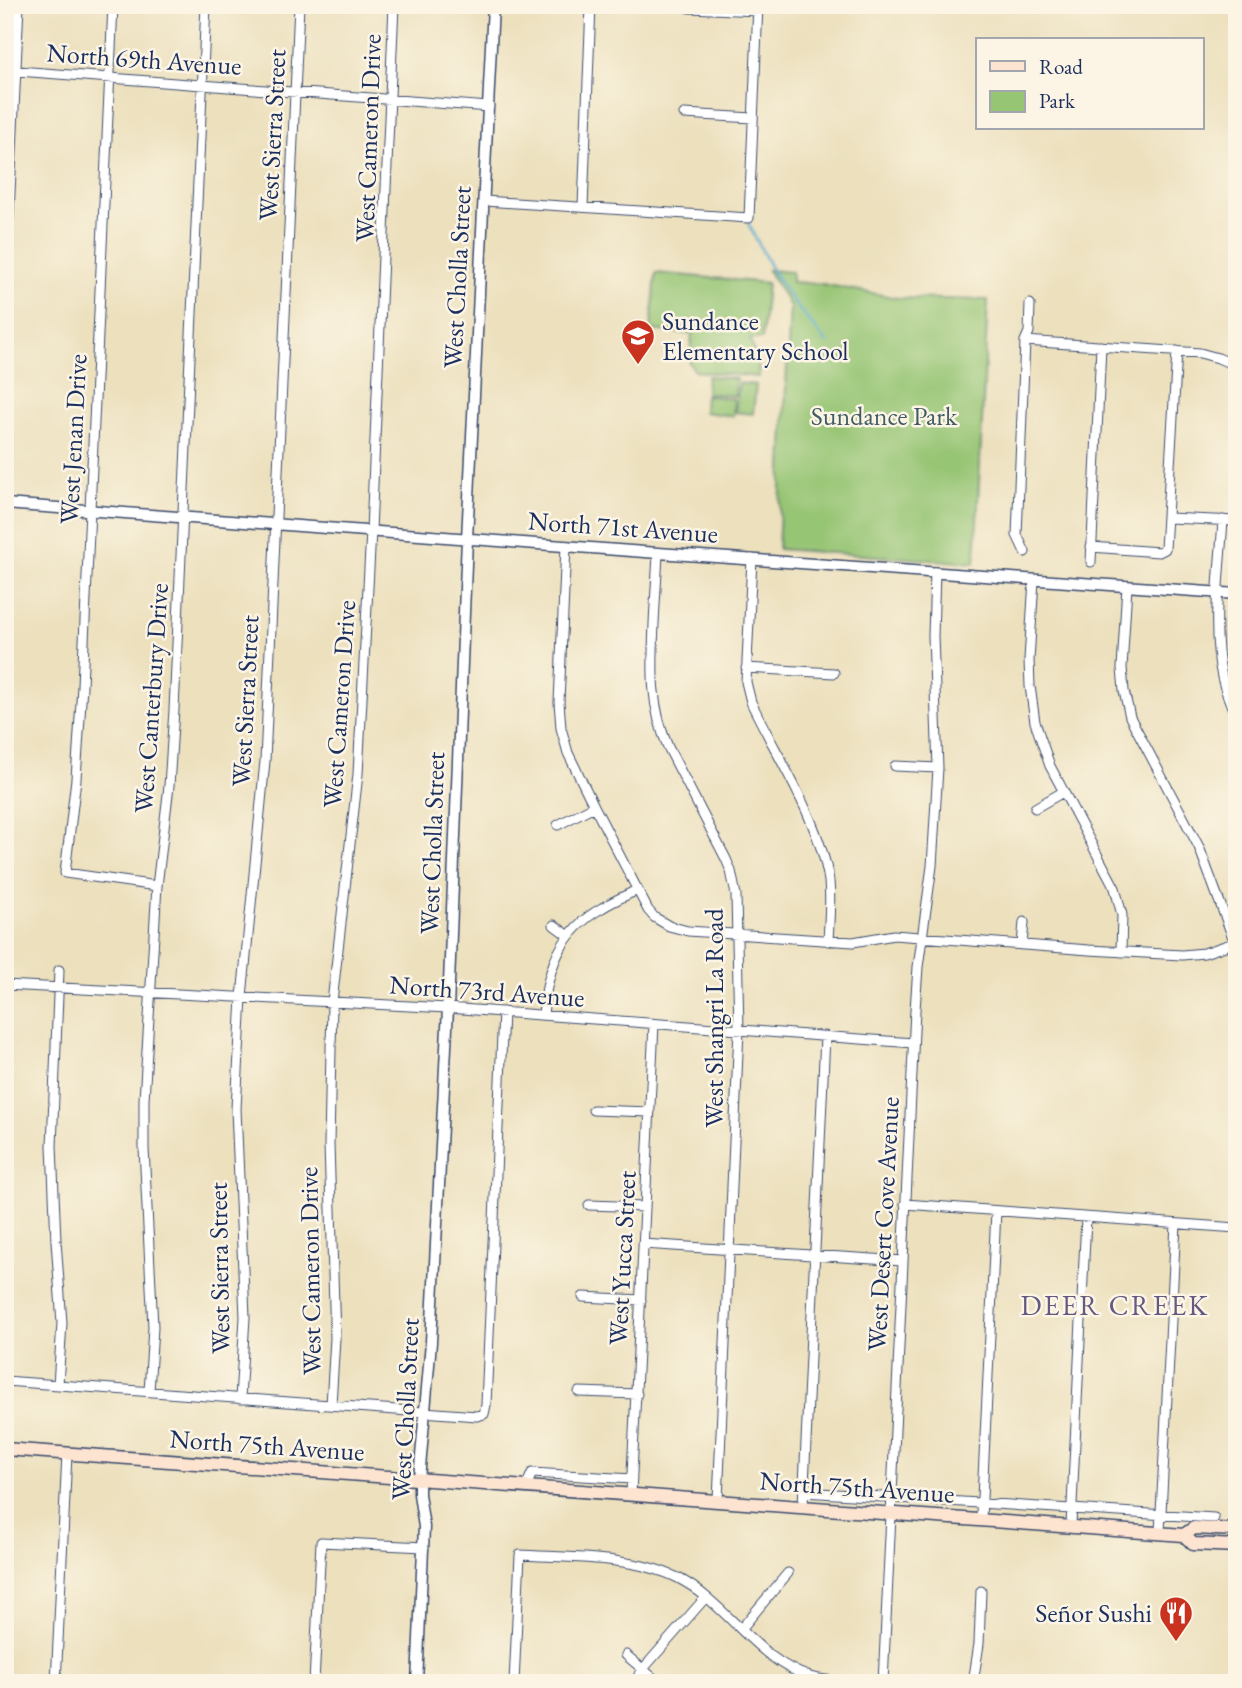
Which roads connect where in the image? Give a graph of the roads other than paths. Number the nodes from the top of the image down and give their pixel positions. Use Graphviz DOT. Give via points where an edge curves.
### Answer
graph roads {
  1 [pos="19,5"];
  2 [pos="113,5"];
  3 [pos="206,5"];
  4 [pos="299,5"];
  5 [pos="394,5"];
  6 [pos="494,5"];
  7 [pos="591,5"];
  8 [pos="689,8"];
  9 [pos="758,8"];
  10 [pos="10,71"];
  11 [pos="110,78"];
  12 [pos="202,85"];
  13 [pos="295,91"];
  14 [pos="390,99"];
  15 [pos="489,107"];
  16 [pos="684,114"];
  17 [pos="752,118"];
  18 [pos="484,201"];
  19 [pos="583,207"];
  20 [pos="5,297"];
  21 [pos="1030,304"];
  22 [pos="1025,341"];
  23 [pos="1101,346"];
  24 [pos="1177,351"];
  25 [pos="1237,366"];
  26 [pos="5,504"];
  27 [pos="90,510"];
  28 [pos="183,517"];
  29 [pos="1168,517"];
  30 [pos="1223,520"];
  31 [pos="1237,521"];
  32 [pos="276,523"];
  33 [pos="371,531"];
  34 [pos="467,539"];
  35 [pos="566,546"];
  36 [pos="1091,547"];
  37 [pos="1025,552"];
  38 [pos="658,553"];
  39 [pos="752,559"];
  40 [pos="1091,562"];
  41 [pos="935,572"];
  42 [pos="1034,580"];
  43 [pos="1127,586"];
  44 [pos="1219,592"];
  45 [pos="1237,594"];
  46 [pos="746,668"];
  47 [pos="834,673"];
  48 [pos="1237,718"];
  49 [pos="895,766"];
  50 [pos="937,768"];
  51 [pos="1063,792"];
  52 [pos="594,806"];
  53 [pos="1035,808"];
  54 [pos="558,825"];
  55 [pos="157,886"];
  56 [pos="637,890"];
  57 [pos="1024,922"];
  58 [pos="554,925"];
  59 [pos="737,934"];
  60 [pos="569,936"];
  61 [pos="922,938"];
  62 [pos="828,941"];
  63 [pos="1236,942"];
  64 [pos="1022,945"];
  65 [pos="1121,952"];
  66 [pos="59,970"];
  67 [pos="5,985"];
  68 [pos="58,988"];
  69 [pos="151,992"];
  70 [pos="242,997"];
  71 [pos="332,1002"];
  72 [pos="448,1008"];
  73 [pos="503,1012"];
  74 [pos="543,1015"];
  75 [pos="654,1024"];
  76 [pos="739,1030"];
  77 [pos="825,1037"];
  78 [pos="913,1042"];
  79 [pos="593,1110"];
  80 [pos="650,1112"];
  81 [pos="905,1204"];
  82 [pos="589,1205"];
  83 [pos="645,1207"];
  84 [pos="996,1211"];
  85 [pos="1086,1217"];
  86 [pos="1175,1224"];
  87 [pos="1237,1228"];
  88 [pos="643,1244"];
  89 [pos="729,1249"];
  90 [pos="815,1255"];
  91 [pos="902,1261"];
  92 [pos="583,1297"];
  93 [pos="641,1300"];
  94 [pos="5,1381"];
  95 [pos="58,1385"];
  96 [pos="149,1392"];
  97 [pos="579,1392"];
  98 [pos="637,1395"];
  99 [pos="240,1399"];
  100 [pos="331,1405"];
  101 [pos="425,1411"];
  102 [pos="5,1449"];
  103 [pos="67,1454"];
  104 [pos="419,1479"];
  105 [pos="632,1479"];
  106 [pos="526,1487"];
  107 [pos="804,1492"];
  108 [pos="631,1494"];
  109 [pos="891,1497"];
  110 [pos="718,1500"];
  111 [pos="982,1503"];
  112 [pos="803,1506"];
  113 [pos="1072,1509"];
  114 [pos="890,1512"];
  115 [pos="1161,1515"];
  116 [pos="1214,1518"];
  117 [pos="981,1519"];
  118 [pos="1071,1525"];
  119 [pos="1232,1530"];
  120 [pos="1160,1532"];
  121 [pos="1184,1535"];
  122 [pos="1197,1544"];
  123 [pos="1237,1546"];
  124 [pos="424,1547"];
  125 [pos="788,1573"];
  126 [pos="981,1591"];
  127 [pos="706,1597"];
  128 [pos="741,1629"];
  129 [pos="626,1655"];
  130 [pos="643,1669"];
  131 [pos="57,1683"];
  132 [pos="314,1683"];
  133 [pos="417,1683"];
  134 [pos="514,1683"];
  135 [pos="634,1683"];
  136 [pos="659,1683"];
  137 [pos="881,1683"];
  138 [pos="973,1683"];
  1 -- 10 [label="street"];
  2 -- 11 [label="street, West Jenan Drive"];
  3 -- 12 [label="street, West Canterbury Drive"];
  4 -- 13 [label="street, West Sierra Street"];
  5 -- 14 [label="street, West Cameron Drive"];
  6 -- 15 [label="street, West Cholla Street"];
  7 -- 19 [label="street"];
  8 -- 9 [label="street"];
  9 -- 17 [label="street"];
  10 -- 11 [label="street, North 69th Avenue"];
  10 -- 20 [label="street"];
  11 -- 12 [label="street, North 69th Avenue"];
  11 -- 27 [label="street, West Jenan Drive"];
  12 -- 13 [label="street, North 69th Avenue"];
  12 -- 28 [label="street, West Canterbury Drive"];
  13 -- 14 [label="street, North 69th Avenue"];
  13 -- 32 [label="street, West Sierra Street"];
  14 -- 15 [label="street, North 69th Avenue"];
  14 -- 33 [label="street, West Cameron Drive"];
  15 -- 18 [label="street, West Cholla Street"];
  16 -- 17 [label="street"];
  17 -- 19 [label="street" via="749,218"];
  18 -- 19 [label="street"];
  18 -- 34 [label="street, West Cholla Street"];
  21 -- 22 [label="street"];
  22 -- 23 [label="street"];
  22 -- 37 [label="street" via="1017,535"];
  23 -- 24 [label="street"];
  23 -- 36 [label="street"];
  24 -- 25 [label="street" via="1207,354"];
  24 -- 29 [label="street"];
  26 -- 27 [label="street, North 71st Avenue"];
  27 -- 28 [label="street, North 71st Avenue"];
  27 -- 55 [label="street, West Jenan Drive" via="76,779 65,873"];
  28 -- 32 [label="street, North 71st Avenue"];
  28 -- 55 [label="street, West Canterbury Drive" via="169,786"];
  29 -- 30 [label="street"];
  29 -- 36 [label="street" via="1165,549 1159,552"];
  30 -- 31 [label="street"];
  30 -- 44 [label="street"];
  32 -- 33 [label="street, North 71st Avenue"];
  32 -- 70 [label="street, West Sierra Street" via="265,761"];
  33 -- 34 [label="street, North 71st Avenue"];
  33 -- 71 [label="street, West Cameron Drive" via="358,774"];
  34 -- 35 [label="street, North 71st Avenue"];
  34 -- 72 [label="street, West Cholla Street"];
  35 -- 38 [label="street, North 71st Avenue"];
  35 -- 52 [label="street" via="561,728"];
  36 -- 40 [label="street"];
  38 -- 39 [label="street, North 71st Avenue"];
  38 -- 59 [label="street, West Shangri La Road" via="652,670 655,705 668,747 731,871"];
  39 -- 41 [label="street, North 71st Avenue"];
  39 -- 46 [label="street"];
  41 -- 42 [label="street, North 71st Avenue"];
  41 -- 50 [label="street, West Desert Cove Avenue"];
  42 -- 43 [label="street, North 71st Avenue"];
  42 -- 51 [label="street" via="1031,698 1040,737"];
  43 -- 44 [label="street, North 71st Avenue"];
  43 -- 63 [label="street" via="1122,668 1130,716 1199,847"];
  44 -- 45 [label="street, North 71st Avenue"];
  44 -- 48 [label="street" via="1222,678"];
  46 -- 47 [label="street"];
  46 -- 62 [label="street" via="751,702 822,852 830,892"];
  49 -- 50 [label="street"];
  50 -- 61 [label="street, West Desert Cove Avenue" via="933,866"];
  51 -- 53 [label="street"];
  51 -- 65 [label="street" via="1115,888 1122,915"];
  52 -- 54 [label="street"];
  52 -- 56 [label="street"];
  55 -- 69 [label="street, West Canterbury Drive"];
  56 -- 59 [label="street" via="654,917 669,926"];
  56 -- 60 [label="street" via="600,908"];
  57 -- 64 [label="street"];
  58 -- 60 [label="street"];
  59 -- 62 [label="street"];
  59 -- 76 [label="street, West Shangri La Road"];
  60 -- 74 [label="street" via="549,972"];
  61 -- 62 [label="street" via="894,935"];
  61 -- 64 [label="street"];
  61 -- 78 [label="street, West Desert Cove Avenue"];
  63 -- 65 [label="street" via="1194,955"];
  64 -- 65 [label="street"];
  66 -- 68 [label="street"];
  67 -- 68 [label="street, North 73rd Avenue"];
  68 -- 69 [label="street, North 73rd Avenue"];
  68 -- 95 [label="street" via="52,1146 62,1323"];
  69 -- 70 [label="street, North 73rd Avenue"];
  69 -- 96 [label="street, West Canterbury Drive" via="144,1100 153,1327"];
  70 -- 71 [label="street, North 73rd Avenue"];
  70 -- 99 [label="street, West Sierra Street" via="236,1110 245,1317"];
  71 -- 72 [label="street, North 73rd Avenue"];
  71 -- 100 [label="street, West Cameron Drive" via="329,1145 335,1338"];
  72 -- 73 [label="street, North 73rd Avenue"];
  72 -- 101 [label="street, West Cholla Street"];
  73 -- 74 [label="street, North 73rd Avenue"];
  73 -- 101 [label="street" via="486,1405 484,1414 478,1416"];
  74 -- 75 [label="street, North 73rd Avenue"];
  75 -- 76 [label="street, North 73rd Avenue"];
  75 -- 80 [label="street, West Yucca Street"];
  76 -- 77 [label="street, North 73rd Avenue"];
  76 -- 89 [label="street, West Shangri La Road"];
  77 -- 78 [label="street, North 73rd Avenue"];
  77 -- 90 [label="street"];
  78 -- 81 [label="street, West Desert Cove Avenue"];
  79 -- 80 [label="street"];
  80 -- 83 [label="street, West Yucca Street"];
  81 -- 84 [label="street"];
  81 -- 91 [label="street, West Desert Cove Avenue"];
  82 -- 83 [label="street"];
  83 -- 88 [label="street, West Yucca Street"];
  84 -- 85 [label="street"];
  84 -- 111 [label="street"];
  85 -- 86 [label="street"];
  85 -- 113 [label="street"];
  86 -- 87 [label="street"];
  86 -- 115 [label="street"];
  88 -- 89 [label="street"];
  88 -- 93 [label="street, West Yucca Street"];
  89 -- 90 [label="street"];
  89 -- 110 [label="street, West Shangri La Road"];
  90 -- 91 [label="street"];
  90 -- 107 [label="street"];
  91 -- 109 [label="street, West Desert Cove Avenue"];
  92 -- 93 [label="street"];
  93 -- 98 [label="street, West Yucca Street"];
  94 -- 95 [label="street"];
  95 -- 96 [label="street"];
  96 -- 99 [label="street"];
  97 -- 98 [label="street"];
  98 -- 105 [label="street, West Yucca Street"];
  99 -- 100 [label="street"];
  100 -- 101 [label="street"];
  101 -- 104 [label="street, West Cholla Street"];
  102 -- 103 [label="main road, North 75th Avenue"];
  103 -- 104 [label="main road, North 75th Avenue"];
  103 -- 131 [label="street"];
  104 -- 106 [label="main road, North 75th Avenue"];
  104 -- 124 [label="street, West Cholla Street"];
  105 -- 106 [label="street" via="533,1473"];
  105 -- 108 [label="street, West Yucca Street"];
  106 -- 108 [label="main road, North 75th Avenue"];
  107 -- 109 [label="street, North 75th Avenue"];
  107 -- 112 [label="street"];
  108 -- 110 [label="main road, North 75th Avenue"];
  109 -- 111 [label="street, North 75th Avenue"];
  109 -- 114 [label="street, West Desert Cove Avenue"];
  110 -- 112 [label="main road, North 75th Avenue"];
  111 -- 113 [label="street, North 75th Avenue"];
  111 -- 117 [label="street"];
  112 -- 114 [label="main road, North 75th Avenue"];
  113 -- 115 [label="street, North 75th Avenue"];
  113 -- 118 [label="street"];
  114 -- 117 [label="main road, North 75th Avenue"];
  114 -- 137 [label="street, West Desert Cove Avenue"];
  115 -- 116 [label="street, North 75th Avenue"];
  115 -- 120 [label="street"];
  117 -- 118 [label="main road, North 75th Avenue"];
  118 -- 120 [label="main road, North 75th Avenue"];
  119 -- 121 [label="main road, North 75th Avenue" via="1194,1528"];
  119 -- 122 [label="main road"];
  120 -- 121 [label="main road, North 75th Avenue"];
  121 -- 122 [label="main road, North 75th Avenue"];
  122 -- 123 [label="main road"];
  124 -- 132 [label="street" via="321,1542"];
  124 -- 133 [label="street, West Cholla Street"];
  125 -- 128 [label="street"];
  126 -- 138 [label="street"];
  127 -- 128 [label="street"];
  127 -- 130 [label="street"];
  127 -- 134 [label="street" via="679,1579 637,1564 520,1555"];
  128 -- 137 [label="street" via="784,1665 808,1676"];
  129 -- 130 [label="street"];
  130 -- 135 [label="street"];
  130 -- 136 [label="street"];
}
